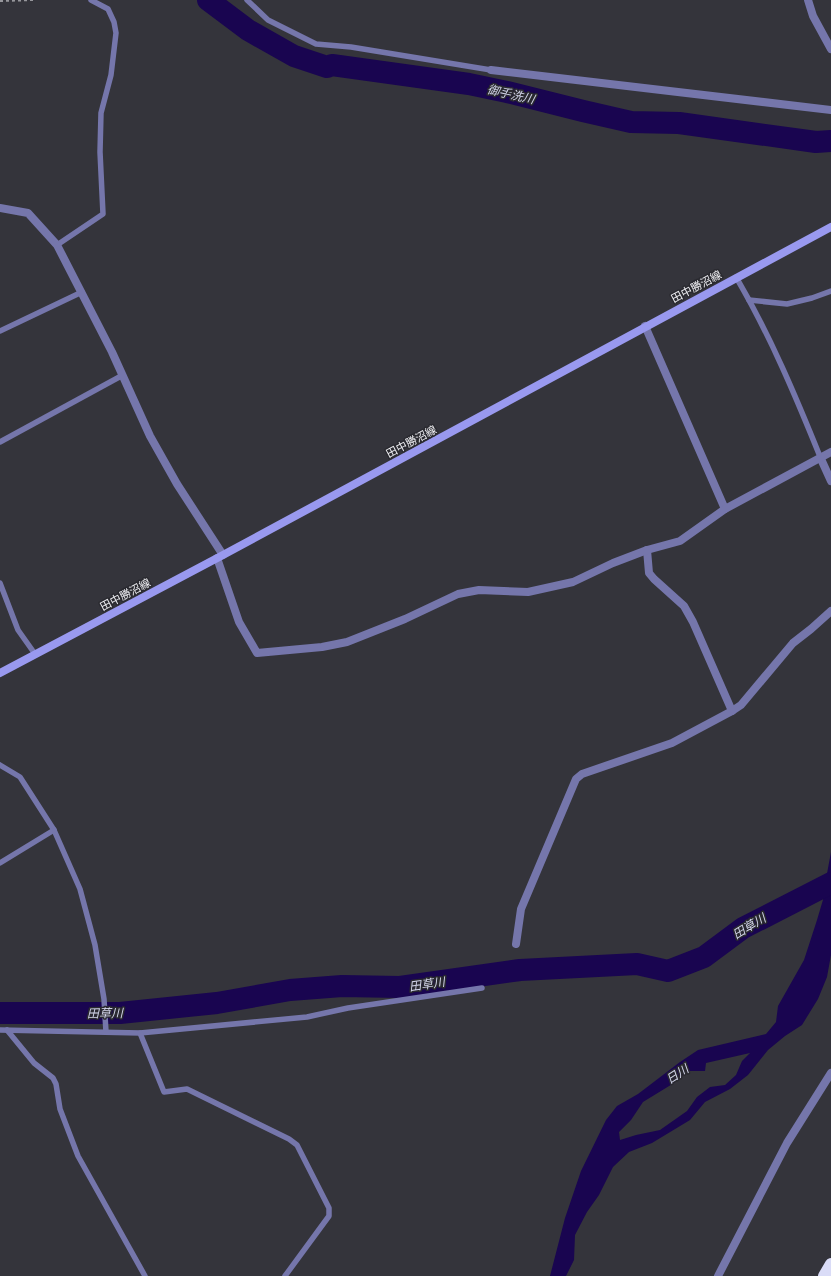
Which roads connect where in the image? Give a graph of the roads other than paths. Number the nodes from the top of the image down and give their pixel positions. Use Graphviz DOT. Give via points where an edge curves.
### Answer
graph roads {
  1 [pos="91,0"];
  2 [pos="247,0"];
  3 [pos="808,0"];
  4 [pos="831,49"];
  5 [pos="491,70"];
  6 [pos="831,110"];
  7 [pos="0,208"];
  8 [pos="831,227"];
  9 [pos="58,245"];
  10 [pos="736,277"];
  11 [pos="831,291"];
  12 [pos="82,292"];
  13 [pos="749,300"];
  14 [pos="645,326"];
  15 [pos="0,330"];
  16 [pos="123,375"];
  17 [pos="0,442"];
  18 [pos="831,452"];
  19 [pos="821,459"];
  20 [pos="831,482"];
  21 [pos="725,509"];
  22 [pos="647,550"];
  23 [pos="220,556"];
  24 [pos="0,583"];
  25 [pos="831,611"];
  26 [pos="36,654"];
  27 [pos="0,673"];
  28 [pos="732,711"];
  29 [pos="0,765"];
  30 [pos="54,830"];
  31 [pos="0,863"];
  32 [pos="516,944"];
  33 [pos="482,988"];
  34 [pos="0,1030"];
  35 [pos="8,1030"];
  36 [pos="105,1030"];
  37 [pos="140,1032"];
  38 [pos="831,1073"];
  39 [pos="831,1264"];
  40 [pos="145,1276"];
  41 [pos="285,1276"];
  42 [pos="718,1276"];
  43 [pos="824,1276"];
  1 -- 9 [label="lane" via="108,9 116,33 111,75 101,114 100,152 104,214"];
  2 -- 5 [label="lane" via="268,20 316,44 351,47"];
  3 -- 4 [label="street" via="813,16"];
  5 -- 6 [label="street"];
  7 -- 9 [label="street" via="28,213"];
  8 -- 10 [label="main road, 田中勝沼線"];
  9 -- 12 [label="street"];
  10 -- 13 [label="lane"];
  10 -- 14 [label="main road, 田中勝沼線"];
  11 -- 13 [label="lane" via="787,304"];
  12 -- 15 [label="lane"];
  12 -- 16 [label="street"];
  13 -- 19 [label="lane" via="790,382"];
  14 -- 21 [label="street"];
  14 -- 23 [label="main road, 田中勝沼線"];
  16 -- 17 [label="lane"];
  16 -- 23 [label="street" via="154,443"];
  18 -- 19 [label="street"];
  19 -- 20 [label="street"];
  19 -- 21 [label="street"];
  21 -- 22 [label="street" via="680,541"];
  22 -- 23 [label="street" via="573,582 528,592 480,590 458,594 347,642 257,653 239,622"];
  22 -- 28 [label="street" via="649,573 684,606"];
  23 -- 26 [label="main road, 田中勝沼線"];
  24 -- 26 [label="lane" via="18,630"];
  25 -- 28 [label="street" via="793,643 741,705"];
  26 -- 27 [label="main road, 田中勝沼線"];
  28 -- 32 [label="street" via="672,744 576,778 521,909"];
  29 -- 30 [label="lane" via="20,777"];
  30 -- 31 [label="lane"];
  30 -- 36 [label="lane" via="80,889 95,945 104,999"];
  33 -- 37 [label="lane" via="348,1008 307,1017"];
  34 -- 35 [label="lane"];
  35 -- 36 [label="lane"];
  35 -- 40 [label="lane" via="34,1063 53,1078 60,1109 78,1156"];
  36 -- 37 [label="lane"];
  37 -- 41 [label="lane" via="164,1092 187,1089 297,1145 329,1208 329,1216"];
  38 -- 42 [label="street" via="786,1143"];
  39 -- 43 [label="highway"];
}
